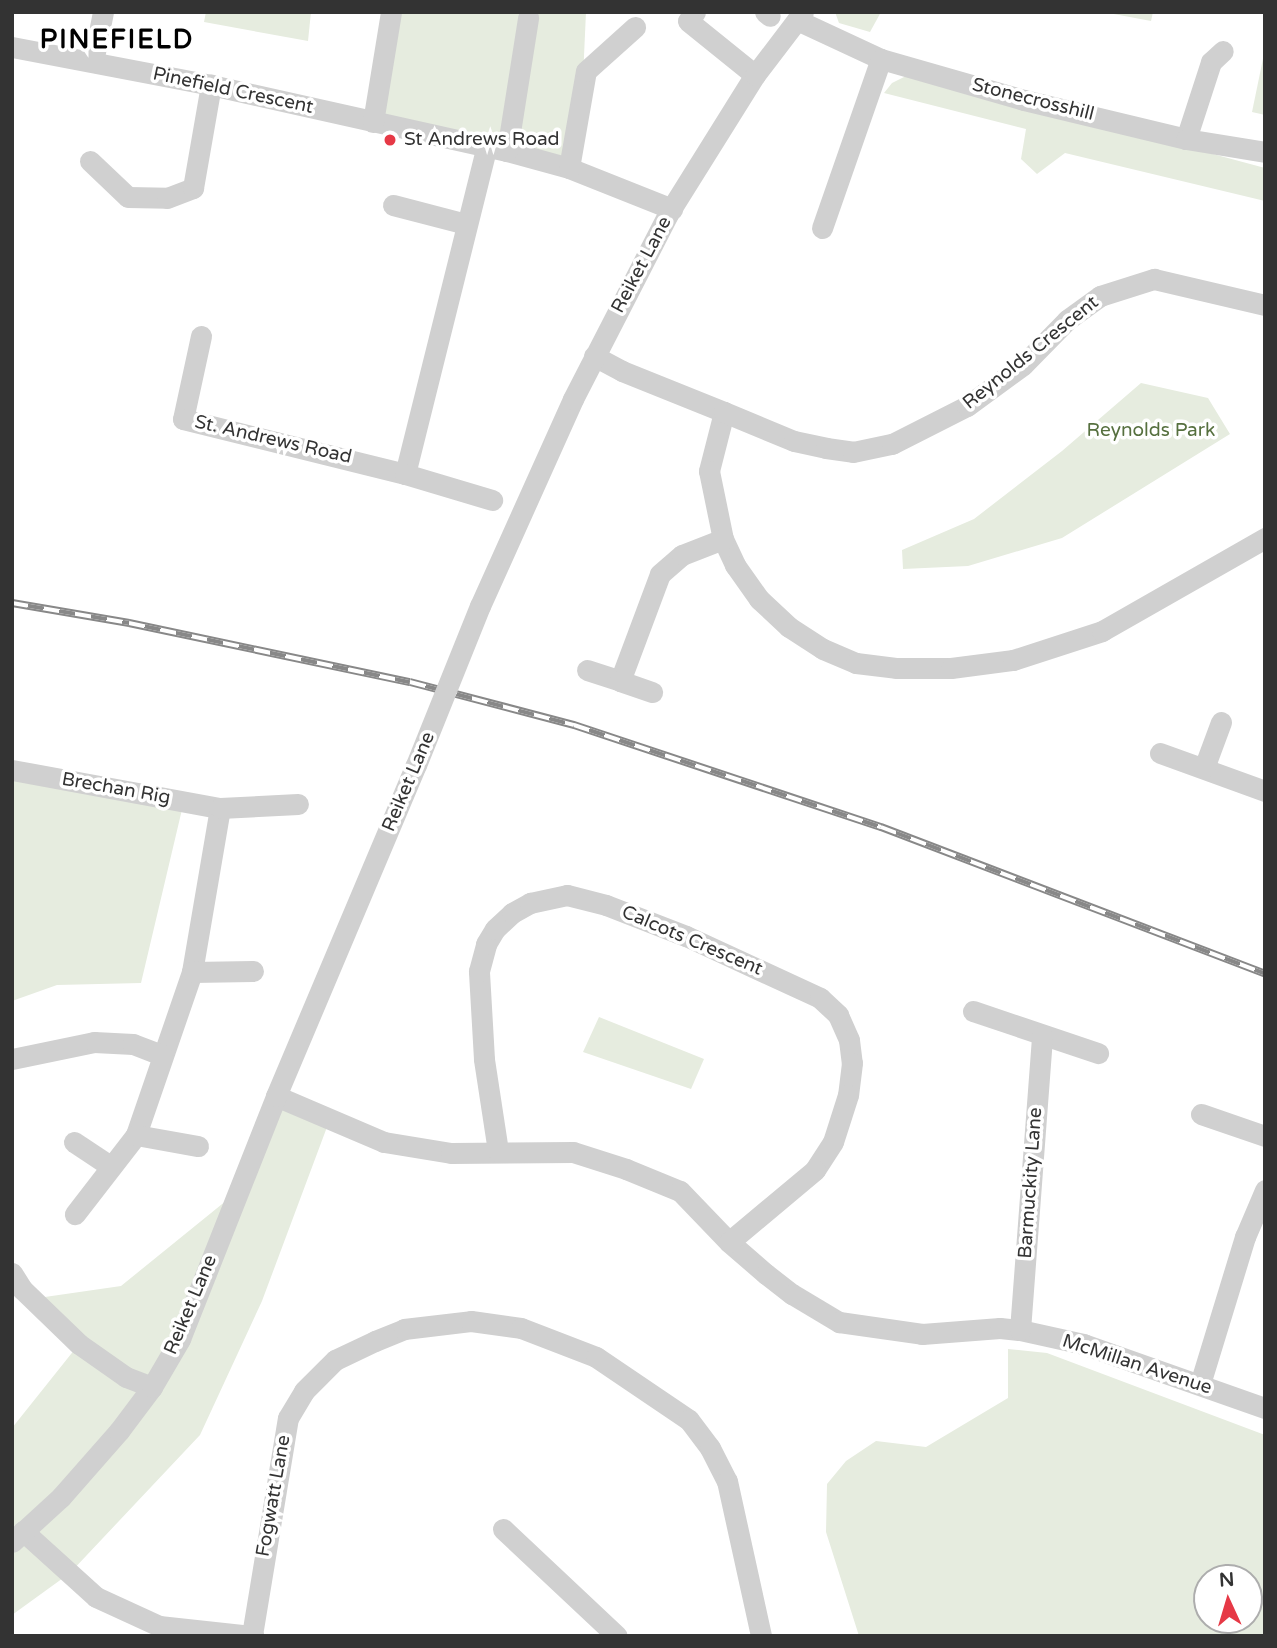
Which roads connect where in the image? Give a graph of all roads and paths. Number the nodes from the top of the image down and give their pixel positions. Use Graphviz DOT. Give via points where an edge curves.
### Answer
graph roads {
  1 [pos="103,12"];
  2 [pos="391,12"];
  3 [pos="695,12"];
  4 [pos="799,16"];
  5 [pos="528,18"];
  6 [pos="635,27"];
  7 [pos="12,47"];
  8 [pos="1223,51"];
  9 [pos="881,59"];
  10 [pos="93,62"];
  11 [pos="755,75"];
  12 [pos="211,85"];
  13 [pos="373,122"];
  14 [pos="1186,139"];
  15 [pos="496,150"];
  16 [pos="1265,152"];
  17 [pos="90,160"];
  18 [pos="569,168"];
  19 [pos="393,205"];
  20 [pos="672,209"];
  21 [pos="466,224"];
  22 [pos="822,228"];
  23 [pos="1265,305"];
  24 [pos="201,336"];
  25 [pos="594,356"];
  26 [pos="724,412"];
  27 [pos="405,474"];
  28 [pos="492,500"];
  29 [pos="1265,538"];
  30 [pos="723,539"];
  31 [pos="587,670"];
  32 [pos="620,681"];
  33 [pos="652,692"];
  34 [pos="1221,722"];
  35 [pos="1160,753"];
  36 [pos="1204,768"];
  37 [pos="12,769"];
  38 [pos="1265,791"];
  39 [pos="298,804"];
  40 [pos="220,808"];
  41 [pos="253,971"];
  42 [pos="192,972"];
  43 [pos="973,1011"];
  44 [pos="1042,1036"];
  45 [pos="1098,1054"];
  46 [pos="162,1055"];
  47 [pos="12,1059"];
  48 [pos="276,1096"];
  49 [pos="1201,1114"];
  50 [pos="136,1135"];
  51 [pos="1265,1136"];
  52 [pos="74,1142"];
  53 [pos="198,1146"];
  54 [pos="498,1151"];
  55 [pos="110,1166"];
  56 [pos="1265,1190"];
  57 [pos="75,1214"];
  58 [pos="729,1242"];
  59 [pos="12,1273"];
  60 [pos="1020,1331"];
  61 [pos="1200,1384"];
  62 [pos="152,1387"];
  63 [pos="1265,1408"];
  64 [pos="503,1529"];
  65 [pos="17,1536"];
  66 [pos="252,1636"];
  67 [pos="617,1636"];
  68 [pos="761,1636"];
  1 -- 10 [label="street"];
  2 -- 13 [label="street"];
  3 -- 11 [label="street" via="688,21"];
  4 -- 9 [label="street, Stonecrosshill"];
  4 -- 11 [label="street, Reiket Lane"];
  5 -- 15 [label="street"];
  6 -- 18 [label="street" via="586,71"];
  7 -- 10 [label="street, Pinefield Crescent"];
  8 -- 14 [label="street" via="1211,62"];
  9 -- 14 [label="street, Stonecrosshill"];
  9 -- 22 [label="street"];
  10 -- 12 [label="street, Pinefield Crescent"];
  11 -- 20 [label="street, Reiket Lane"];
  12 -- 13 [label="street, Pinefield Crescent"];
  12 -- 17 [label="street" via="193,188 167,198 128,197"];
  13 -- 15 [label="street, Pinefield Crescent"];
  14 -- 16 [label="street, Stonecrosshill"];
  15 -- 18 [label="street, Pinefield Crescent"];
  15 -- 21 [label="street"];
  18 -- 20 [label="street, Pinefield Crescent"];
  19 -- 21 [label="street"];
  20 -- 25 [label="street, Reiket Lane"];
  21 -- 27 [label="street"];
  23 -- 26 [label="street, Reynolds Crescent" via="1154,279 1100,296 1067,320 1023,365 967,406 892,444 853,452 794,441"];
  24 -- 27 [label="street, St. Andrews Road" via="183,419"];
  25 -- 26 [label="street, Reynolds Crescent"];
  25 -- 48 [label="street, Reiket Lane, bridge" via="480,606"];
  26 -- 30 [label="street" via="709,471"];
  27 -- 28 [label="street, St. Andrews Road"];
  29 -- 30 [label="street" via="1102,631 1013,660 938,668 856,663 823,649 789,627 759,599"];
  30 -- 32 [label="street" via="682,555 660,574"];
  31 -- 32 [label="street"];
  32 -- 33 [label="street"];
  34 -- 36 [label="street"];
  35 -- 36 [label="street"];
  36 -- 38 [label="street"];
  37 -- 40 [label="street, Brechan Rig"];
  39 -- 40 [label="street, Brechan Rig"];
  40 -- 42 [label="street"];
  41 -- 42 [label="street"];
  42 -- 46 [label="street"];
  43 -- 44 [label="street"];
  44 -- 45 [label="street"];
  44 -- 60 [label="street, Barmuckity Lane"];
  46 -- 47 [label="street" via="133,1044 94,1042"];
  46 -- 50 [label="street"];
  48 -- 54 [label="street, McMillan Avenue" via="384,1142 451,1153"];
  48 -- 62 [label="street, Reiket Lane" via="180,1339"];
  49 -- 51 [label="street"];
  50 -- 53 [label="street"];
  50 -- 55 [label="street"];
  52 -- 55 [label="street"];
  54 -- 58 [label="street, McMillan Avenue" via="573,1152 626,1169 680,1191"];
  54 -- 58 [label="street, Calcots Crescent" via="484,1059 479,971 495,929 530,903 568,895 675,932 820,998 838,1015 849,1040 848,1095 833,1142 815,1170"];
  55 -- 57 [label="street"];
  56 -- 61 [label="street" via="1245,1237"];
  58 -- 60 [label="street, McMillan Avenue" via="792,1294 839,1322 922,1334 1000,1328"];
  59 -- 62 [label="street" via="22,1289 79,1344 126,1377"];
  60 -- 61 [label="street, McMillan Avenue" via="1083,1344"];
  61 -- 63 [label="street, McMillan Avenue"];
  62 -- 65 [label="street, Reiket Lane" via="61,1497"];
  64 -- 67 [label="street"];
  65 -- 66 [label="street" via="96,1597 159,1626"];
  66 -- 68 [label="street, Fogwatt Lane" via="285,1430 304,1391 335,1360 375,1341 404,1329 471,1321 522,1328 596,1357 689,1420 727,1481"];
}
